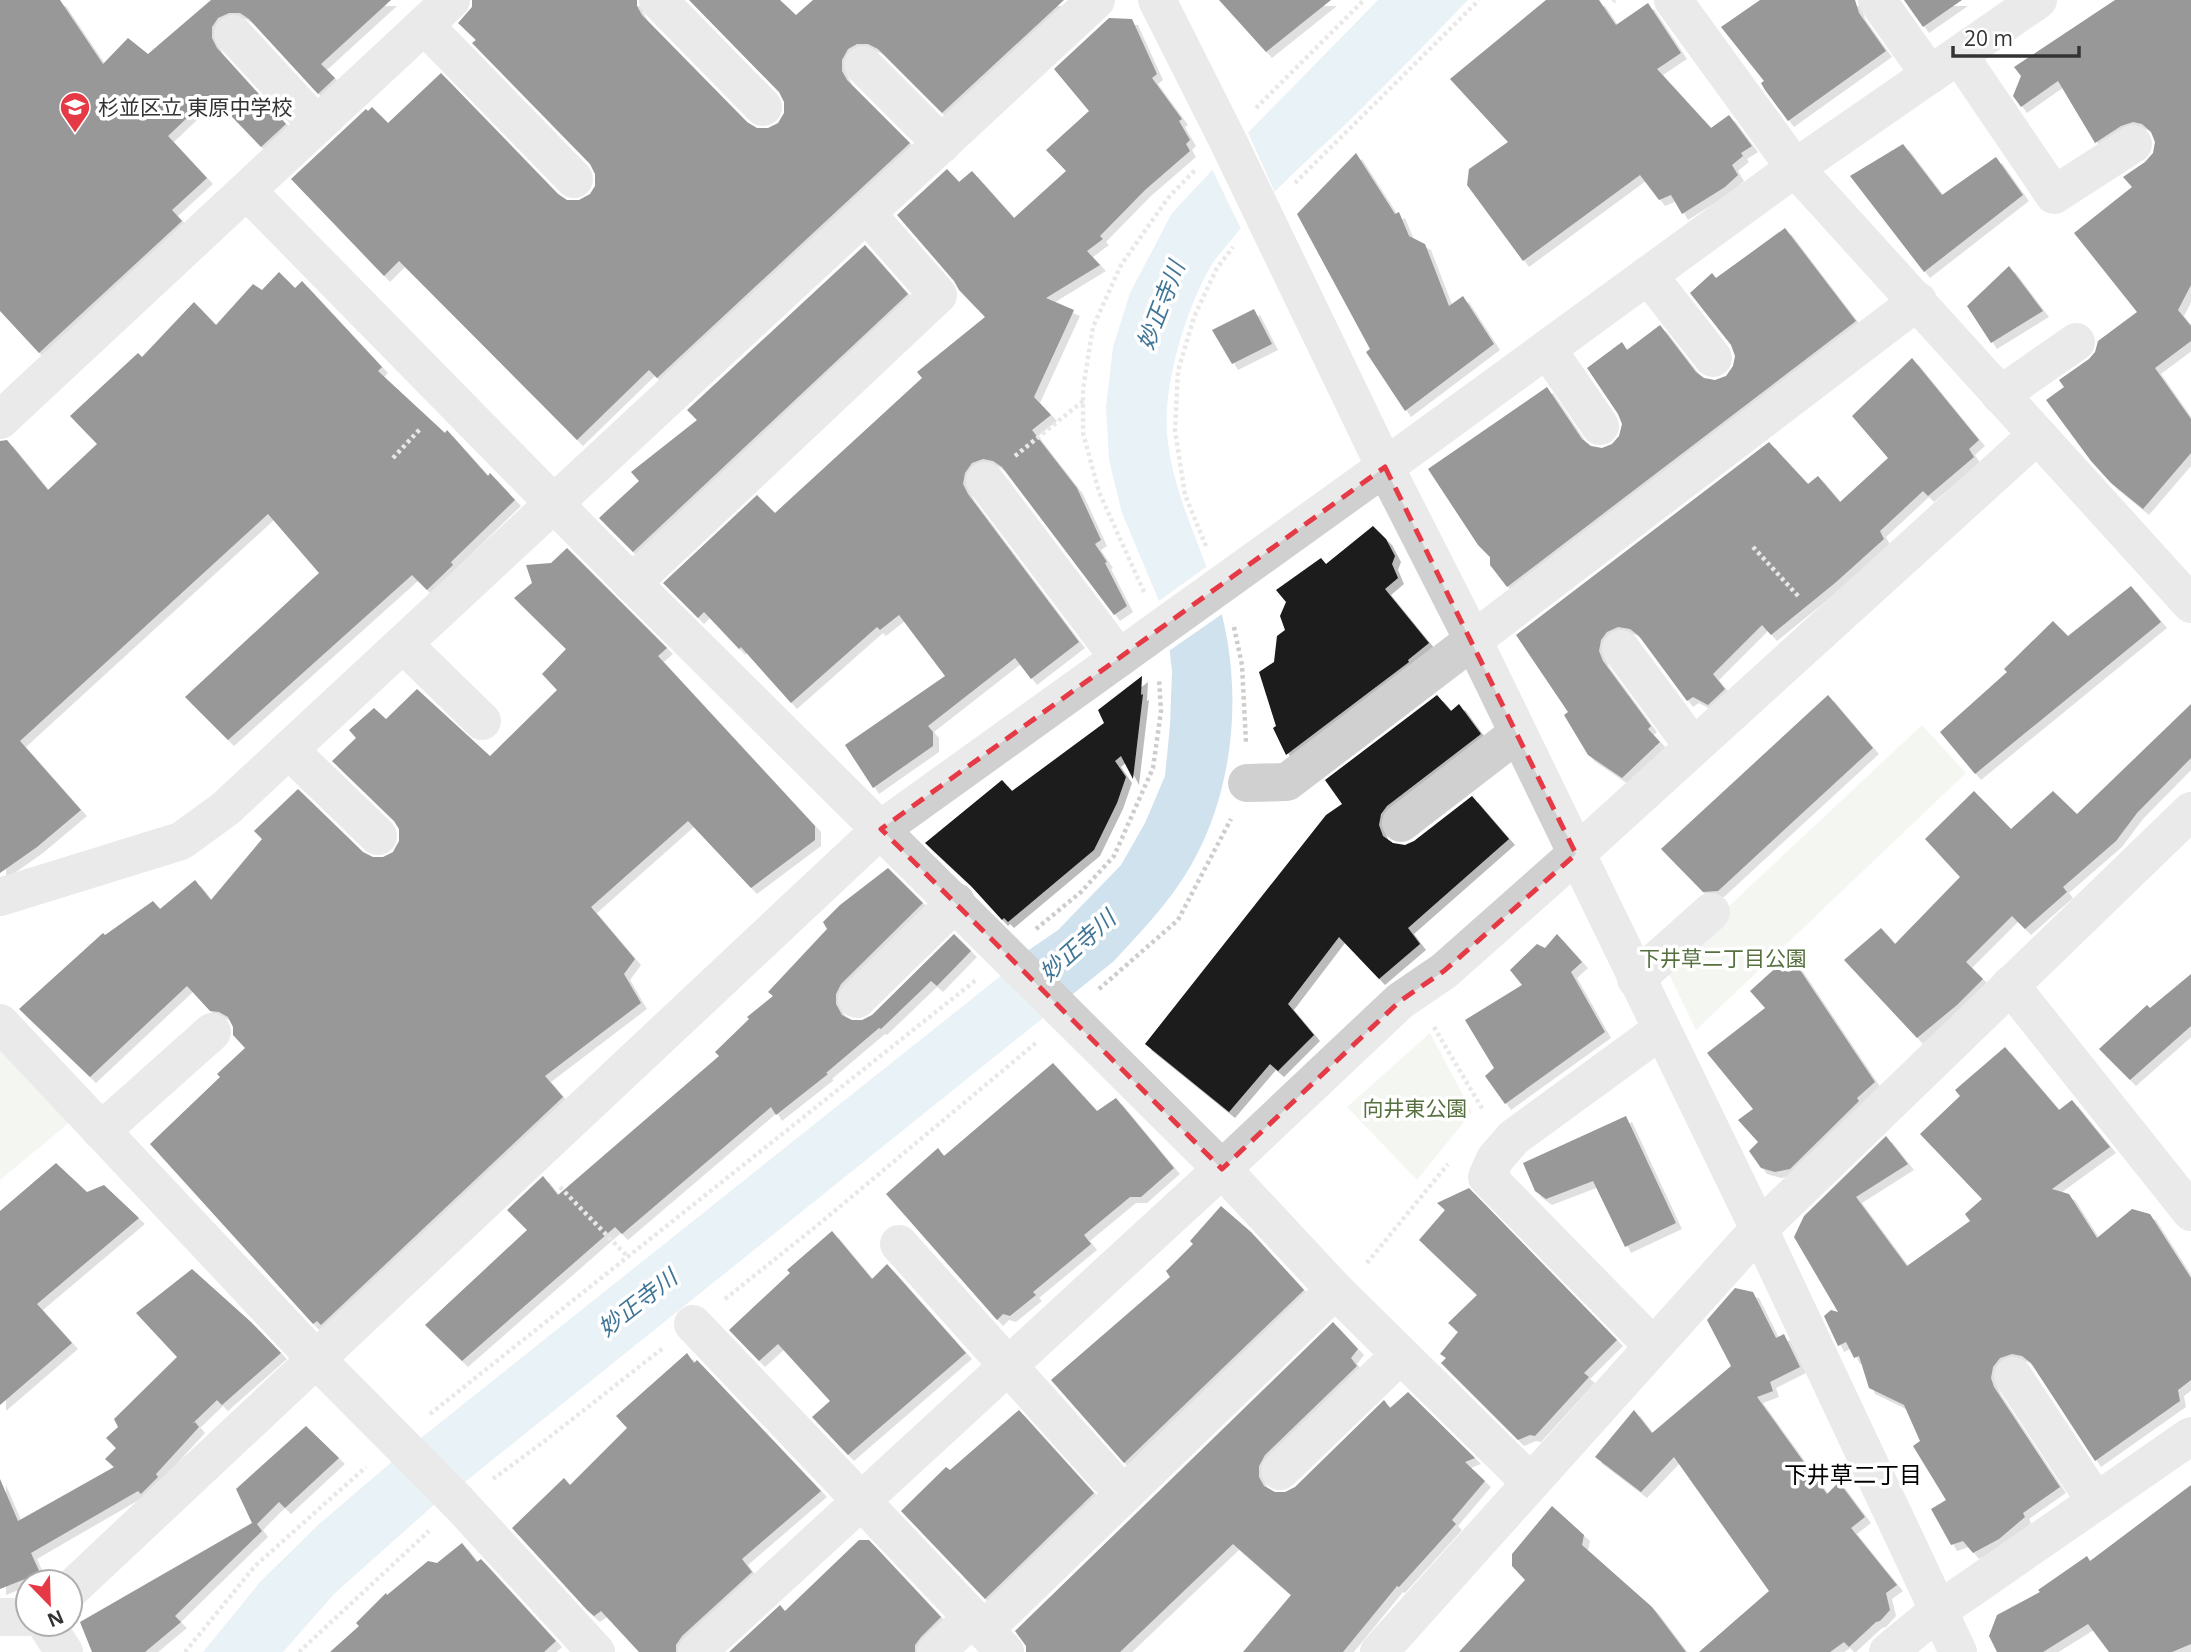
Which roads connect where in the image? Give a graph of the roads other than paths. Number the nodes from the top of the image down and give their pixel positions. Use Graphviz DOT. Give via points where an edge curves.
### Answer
graph roads {
  1 [pos="658,0"];
  2 [pos="1096,0"];
  3 [pos="1157,0"];
  4 [pos="1674,0"];
  5 [pos="1877,0"];
  6 [pos="2038,0"];
  7 [pos="437,12"];
  8 [pos="233,34"];
  9 [pos="863,65"];
  10 [pos="1944,65"];
  11 [pos="764,107"];
  12 [pos="317,125"];
  13 [pos="942,144"];
  14 [pos="2133,145"];
  15 [pos="1795,168"];
  16 [pos="574,180"];
  17 [pos="247,191"];
  18 [pos="866,213"];
  19 [pos="1648,275"];
  20 [pos="1918,302"];
  21 [pos="2076,342"];
  22 [pos="1546,349"];
  23 [pos="1713,358"];
  24 [pos="2000,395"];
  25 [pos="0,420"];
  26 [pos="1600,426"];
  27 [pos="2037,435"];
  28 [pos="1385,467"];
  29 [pos="985,481"];
  30 [pos="554,504"];
  31 [pos="632,583"];
  32 [pos="2191,604"];
  33 [pos="1474,642"];
  34 [pos="403,644"];
  35 [pos="1621,649"];
  36 [pos="1119,658"];
  37 [pos="482,721"];
  38 [pos="1518,733"];
  39 [pos="1693,746"];
  40 [pos="289,750"];
  41 [pos="1247,783"];
  42 [pos="2191,811"];
  43 [pos="1401,823"];
  44 [pos="881,829"];
  45 [pos="379,836"];
  46 [pos="1576,854"];
  47 [pos="0,897"];
  48 [pos="956,902"];
  49 [pos="1712,912"];
  50 [pos="1636,979"];
  51 [pos="2010,985"];
  52 [pos="858,999"];
  53 [pos="0,1023"];
  54 [pos="1661,1030"];
  55 [pos="212,1032"];
  56 [pos="101,1131"];
  57 [pos="1222,1169"];
  58 [pos="2191,1212"];
  59 [pos="1759,1229"];
  60 [pos="899,1244"];
  61 [pos="1335,1290"];
  62 [pos="693,1324"];
  63 [pos="1653,1346"];
  64 [pos="1400,1355"];
  65 [pos="317,1360"];
  66 [pos="1006,1366"];
  67 [pos="2013,1376"];
  68 [pos="2191,1436"];
  69 [pos="1280,1471"];
  70 [pos="1107,1476"];
  71 [pos="1531,1483"];
  72 [pos="860,1500"];
  73 [pos="2096,1502"];
  74 [pos="84,1577"];
  75 [pos="1938,1611"];
  76 [pos="987,1633"];
  77 [pos="596,1652"];
  78 [pos="697,1652"];
  79 [pos="936,1652"];
  80 [pos="1379,1652"];
  81 [pos="1888,1652"];
  82 [pos="1958,1652"];
  1 -- 11 [label="street"];
  2 -- 13 [label="street"];
  3 -- 28 [label="street"];
  4 -- 15 [label="street"];
  5 -- 10 [label="street"];
  6 -- 10 [label="street"];
  7 -- 12 [label="street"];
  7 -- 16 [label="street"];
  8 -- 12 [label="street"];
  9 -- 13 [label="street"];
  10 -- 14 [label="street" via="2054,195"];
  10 -- 15 [label="street"];
  12 -- 17 [label="street"];
  13 -- 18 [label="street"];
  15 -- 19 [label="street"];
  15 -- 20 [label="street"];
  17 -- 25 [label="street"];
  17 -- 30 [label="street"];
  18 -- 30 [label="street"];
  18 -- 31 [label="street" via="939,295"];
  19 -- 22 [label="street"];
  19 -- 23 [label="street"];
  20 -- 24 [label="street"];
  20 -- 33 [label="street"];
  21 -- 24 [label="street"];
  22 -- 26 [label="street"];
  22 -- 28 [label="street"];
  24 -- 27 [label="street"];
  27 -- 32 [label="street"];
  27 -- 39 [label="street"];
  28 -- 33 [label="street"];
  28 -- 36 [label="street"];
  29 -- 36 [label="street"];
  30 -- 31 [label="street"];
  30 -- 34 [label="street"];
  31 -- 44 [label="street"];
  33 -- 38 [label="street"];
  33 -- 41 [label="street" via="1287,782"];
  34 -- 37 [label="street"];
  34 -- 40 [label="street"];
  35 -- 39 [label="street"];
  36 -- 44 [label="street"];
  38 -- 43 [label="street"];
  38 -- 46 [label="street"];
  39 -- 46 [label="street"];
  40 -- 45 [label="street"];
  40 -- 47 [label="street" via="225,809 181,841"];
  42 -- 51 [label="street"];
  44 -- 48 [label="street"];
  44 -- 65 [label="street"];
  46 -- 50 [label="street"];
  46 -- 57 [label="street" via="1444,971 1401,1002"];
  48 -- 52 [label="street"];
  48 -- 57 [label="street"];
  49 -- 50 [label="street"];
  50 -- 54 [label="street"];
  51 -- 58 [label="street"];
  51 -- 59 [label="street"];
  53 -- 56 [label="street"];
  54 -- 59 [label="street"];
  54 -- 63 [label="street" via="1513,1138 1487,1177"];
  55 -- 56 [label="street"];
  56 -- 65 [label="street"];
  57 -- 61 [label="street"];
  57 -- 66 [label="street"];
  59 -- 63 [label="street"];
  59 -- 75 [label="street"];
  60 -- 66 [label="street"];
  61 -- 64 [label="street"];
  61 -- 76 [label="street"];
  62 -- 72 [label="street"];
  63 -- 71 [label="street"];
  64 -- 69 [label="street"];
  64 -- 71 [label="street"];
  65 -- 74 [label="street"];
  65 -- 77 [label="street" via="450,1494"];
  66 -- 70 [label="street"];
  66 -- 72 [label="street"];
  67 -- 73 [label="street"];
  68 -- 73 [label="street"];
  71 -- 80 [label="street"];
  72 -- 76 [label="street"];
  72 -- 78 [label="street"];
  73 -- 75 [label="street"];
  75 -- 81 [label="street"];
  75 -- 82 [label="street"];
  76 -- 79 [label="street"];
}
